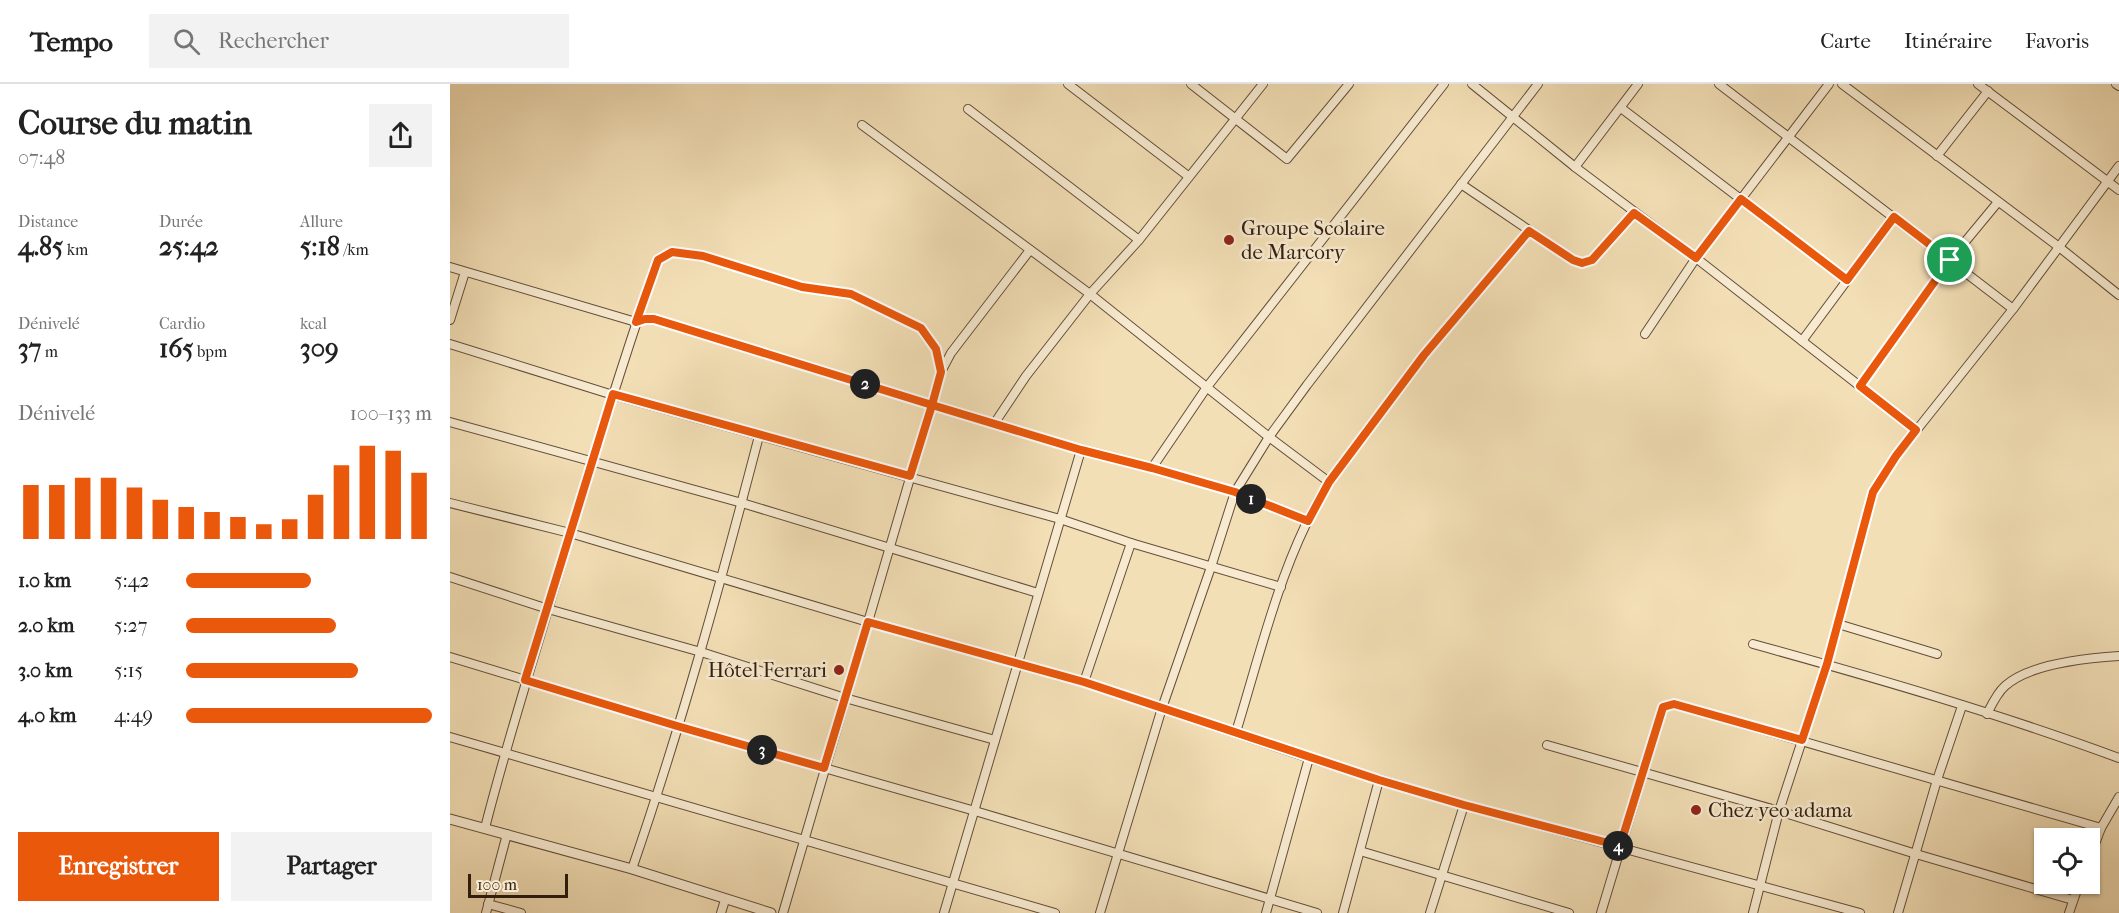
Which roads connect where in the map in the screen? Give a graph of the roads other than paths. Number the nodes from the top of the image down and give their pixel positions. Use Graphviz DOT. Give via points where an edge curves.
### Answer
graph roads {
  1 [pos="1068,84"];
  2 [pos="1191,84"];
  3 [pos="1263,84"];
  4 [pos="1349,84"];
  5 [pos="1444,84"];
  6 [pos="1472,84"];
  7 [pos="1538,84"];
  8 [pos="1638,84"];
  9 [pos="1829,84"];
  10 [pos="1842,84"];
  11 [pos="1978,84"];
  12 [pos="1724,86"];
  13 [pos="1988,91"];
  14 [pos="1621,108"];
  15 [pos="968,110"];
  16 [pos="1512,117"];
  17 [pos="1235,119"];
  18 [pos="862,125"];
  19 [pos="1789,138"];
  20 [pos="1937,156"];
  21 [pos="2119,166"];
  22 [pos="1575,167"];
  23 [pos="1188,176"];
  24 [pos="2107,182"];
  25 [pos="1461,184"];
  26 [pos="2119,190"];
  27 [pos="1741,199"];
  28 [pos="1998,202"];
  29 [pos="1634,213"];
  30 [pos="1894,217"];
  31 [pos="1529,231"];
  32 [pos="1139,240"];
  33 [pos="2059,247"];
  34 [pos="1030,250"];
  35 [pos="1696,258"];
  36 [pos="1950,260"];
  37 [pos="450,267"];
  38 [pos="465,272"];
  39 [pos="1847,280"];
  40 [pos="1089,294"];
  41 [pos="2119,295"];
  42 [pos="2013,309"];
  43 [pos="450,320"];
  44 [pos="636,322"];
  45 [pos="1645,334"];
  46 [pos="1802,341"];
  47 [pos="450,344"];
  48 [pos="941,372"];
  49 [pos="1860,386"];
  50 [pos="1207,387"];
  51 [pos="613,394"];
  52 [pos="932,405"];
  53 [pos="450,422"];
  54 [pos="994,424"];
  55 [pos="1916,430"];
  56 [pos="759,436"];
  57 [pos="1269,437"];
  58 [pos="1081,450"];
  59 [pos="592,460"];
  60 [pos="1152,468"];
  61 [pos="910,476"];
  62 [pos="1329,482"];
  63 [pos="1235,492"];
  64 [pos="450,503"];
  65 [pos="742,503"];
  66 [pos="1060,519"];
  67 [pos="1308,521"];
  68 [pos="570,533"];
  69 [pos="1131,543"];
  70 [pos="890,548"];
  71 [pos="1211,567"];
  72 [pos="450,577"];
  73 [pos="721,578"];
  74 [pos="1281,587"];
  75 [pos="1038,593"];
  76 [pos="548,609"];
  77 [pos="868,622"];
  78 [pos="1838,624"];
  79 [pos="1753,644"];
  80 [pos="700,652"];
  81 [pos="1937,654"];
  82 [pos="2119,656"];
  83 [pos="450,657"];
  84 [pos="1827,664"];
  85 [pos="1017,665"];
  86 [pos="525,680"];
  87 [pos="1084,682"];
  88 [pos="845,698"];
  89 [pos="1962,706"];
  90 [pos="1162,708"];
  91 [pos="1987,714"];
  92 [pos="677,726"];
  93 [pos="1236,732"];
  94 [pos="450,737"];
  95 [pos="995,740"];
  96 [pos="1802,740"];
  97 [pos="1547,745"];
  98 [pos="504,752"];
  99 [pos="1309,758"];
  100 [pos="2119,758"];
  101 [pos="824,768"];
  102 [pos="1643,773"];
  103 [pos="1379,780"];
  104 [pos="1937,780"];
  105 [pos="657,796"];
  106 [pos="2119,797"];
  107 [pos="1464,805"];
  108 [pos="975,811"];
  109 [pos="1779,811"];
  110 [pos="450,820"];
  111 [pos="485,828"];
  112 [pos="2101,828"];
  113 [pos="507,834"];
  114 [pos="804,839"];
  115 [pos="1620,846"];
  116 [pos="1360,851"];
  117 [pos="1118,854"];
  118 [pos="1916,854"];
  119 [pos="632,869"];
  120 [pos="1442,875"];
  121 [pos="953,883"];
  122 [pos="1760,885"];
  123 [pos="2075,894"];
  124 [pos="1271,899"];
  125 [pos="725,900"];
  126 [pos="2073,900"];
  127 [pos="487,909"];
  128 [pos="521,913"];
  129 [pos="721,913"];
  130 [pos="771,913"];
  131 [pos="783,913"];
  132 [pos="944,913"];
  133 [pos="1055,913"];
  134 [pos="1100,913"];
  135 [pos="1266,913"];
  136 [pos="1317,913"];
  137 [pos="1343,913"];
  138 [pos="1430,913"];
  139 [pos="1569,913"];
  140 [pos="1601,913"];
  141 [pos="1753,913"];
  142 [pos="1860,913"];
  143 [pos="1898,913"];
  144 [pos="2069,913"];
  1 -- 23 [label="street"];
  2 -- 17 [label="street"];
  3 -- 17 [label="street"];
  4 -- 17 [label="street" via="1287,159"];
  5 -- 50 [label="street"];
  6 -- 16 [label="street"];
  7 -- 16 [label="street"];
  8 -- 14 [label="street"];
  9 -- 19 [label="street"];
  10 -- 20 [label="street"];
  11 -- 13 [label="street"];
  12 -- 19 [label="street"];
  13 -- 20 [label="street"];
  13 -- 24 [label="street"];
  14 -- 22 [label="street"];
  14 -- 27 [label="street"];
  15 -- 32 [label="street"];
  16 -- 22 [label="street"];
  16 -- 25 [label="street"];
  17 -- 23 [label="street"];
  18 -- 34 [label="street"];
  19 -- 27 [label="street"];
  19 -- 30 [label="street"];
  20 -- 28 [label="street"];
  21 -- 24 [label="street"];
  22 -- 29 [label="street"];
  23 -- 32 [label="street"];
  24 -- 26 [label="street"];
  24 -- 33 [label="street"];
  25 -- 31 [label="street"];
  25 -- 57 [label="street"];
  27 -- 35 [label="street"];
  27 -- 39 [label="street"];
  28 -- 33 [label="street"];
  28 -- 36 [label="street"];
  29 -- 31 [label="street" via="1592,260 1582,263"];
  29 -- 35 [label="street"];
  30 -- 36 [label="street"];
  30 -- 39 [label="street"];
  31 -- 62 [label="street" via="1424,355"];
  32 -- 40 [label="street"];
  33 -- 41 [label="street"];
  33 -- 42 [label="street"];
  34 -- 40 [label="street"];
  34 -- 48 [label="street" via="951,353"];
  35 -- 45 [label="street"];
  35 -- 46 [label="street"];
  36 -- 42 [label="street"];
  36 -- 49 [label="street"];
  37 -- 38 [label="street"];
  38 -- 43 [label="street"];
  38 -- 44 [label="street"];
  39 -- 46 [label="street"];
  40 -- 50 [label="street"];
  40 -- 54 [label="street"];
  42 -- 55 [label="street"];
  44 -- 48 [label="street" via="658,260 672,252 703,256 802,287 851,294 921,328 936,349"];
  44 -- 51 [label="street"];
  44 -- 52 [label="street" via="654,319"];
  46 -- 49 [label="street"];
  47 -- 51 [label="street"];
  48 -- 52 [label="street"];
  49 -- 55 [label="street"];
  50 -- 57 [label="street"];
  50 -- 60 [label="street"];
  51 -- 56 [label="street"];
  51 -- 59 [label="street"];
  52 -- 54 [label="street"];
  52 -- 61 [label="street"];
  53 -- 59 [label="street"];
  54 -- 58 [label="street"];
  55 -- 78 [label="street" via="1873,492"];
  56 -- 61 [label="street"];
  56 -- 65 [label="street"];
  57 -- 62 [label="street"];
  57 -- 63 [label="street"];
  58 -- 60 [label="street"];
  58 -- 66 [label="street"];
  59 -- 65 [label="street"];
  59 -- 68 [label="street"];
  60 -- 63 [label="street"];
  61 -- 66 [label="street"];
  61 -- 70 [label="street"];
  62 -- 67 [label="street"];
  63 -- 67 [label="street"];
  63 -- 71 [label="street"];
  64 -- 68 [label="street"];
  65 -- 70 [label="street"];
  65 -- 73 [label="street"];
  66 -- 69 [label="street"];
  66 -- 75 [label="street"];
  67 -- 74 [label="street"];
  68 -- 73 [label="street"];
  68 -- 76 [label="street"];
  69 -- 71 [label="street"];
  69 -- 87 [label="street"];
  70 -- 75 [label="street"];
  70 -- 77 [label="street"];
  71 -- 74 [label="street"];
  71 -- 90 [label="street"];
  72 -- 76 [label="street"];
  73 -- 77 [label="street"];
  73 -- 80 [label="street"];
  74 -- 93 [label="street"];
  75 -- 85 [label="street"];
  76 -- 80 [label="street"];
  76 -- 86 [label="street"];
  77 -- 85 [label="street"];
  77 -- 88 [label="street"];
  78 -- 81 [label="street"];
  78 -- 84 [label="street"];
  79 -- 84 [label="street"];
  80 -- 88 [label="street"];
  80 -- 92 [label="street"];
  82 -- 91 [label="street" via="2069,661 2014,679 1997,695"];
  83 -- 86 [label="street"];
  84 -- 89 [label="street"];
  84 -- 96 [label="street"];
  85 -- 87 [label="street"];
  85 -- 95 [label="street"];
  86 -- 92 [label="street"];
  86 -- 98 [label="street"];
  87 -- 90 [label="street"];
  88 -- 95 [label="street"];
  88 -- 101 [label="street"];
  89 -- 91 [label="street"];
  89 -- 104 [label="street"];
  90 -- 93 [label="street"];
  90 -- 117 [label="street"];
  91 -- 100 [label="street"];
  92 -- 101 [label="street"];
  92 -- 105 [label="street"];
  93 -- 99 [label="street"];
  94 -- 98 [label="street"];
  95 -- 108 [label="street"];
  96 -- 102 [label="street" via="1668,704 1663,707"];
  96 -- 104 [label="street"];
  96 -- 109 [label="street"];
  97 -- 102 [label="street"];
  98 -- 105 [label="street"];
  98 -- 111 [label="street"];
  99 -- 103 [label="street"];
  99 -- 124 [label="street"];
  101 -- 108 [label="street"];
  101 -- 114 [label="street"];
  102 -- 109 [label="street"];
  102 -- 115 [label="street"];
  103 -- 107 [label="street"];
  103 -- 116 [label="street"];
  104 -- 112 [label="street"];
  104 -- 118 [label="street"];
  105 -- 114 [label="street"];
  105 -- 119 [label="street"];
  106 -- 112 [label="street"];
  107 -- 115 [label="street"];
  107 -- 120 [label="street"];
  108 -- 117 [label="street"];
  108 -- 121 [label="street"];
  109 -- 118 [label="street"];
  109 -- 122 [label="street"];
  110 -- 111 [label="street"];
  111 -- 113 [label="street"];
  113 -- 119 [label="street"];
  113 -- 127 [label="street"];
  114 -- 121 [label="street"];
  114 -- 131 [label="street"];
  115 -- 122 [label="street"];
  115 -- 140 [label="street"];
  116 -- 120 [label="street"];
  116 -- 137 [label="street"];
  117 -- 124 [label="street"];
  117 -- 134 [label="street"];
  118 -- 126 [label="street"];
  118 -- 143 [label="street"];
  119 -- 125 [label="street"];
  120 -- 138 [label="street"];
  120 -- 139 [label="street"];
  121 -- 132 [label="street"];
  121 -- 133 [label="street"];
  122 -- 141 [label="street"];
  122 -- 142 [label="street"];
  123 -- 126 [label="street"];
  124 -- 135 [label="street"];
  124 -- 136 [label="street"];
  125 -- 129 [label="street"];
  125 -- 130 [label="street"];
  126 -- 144 [label="street"];
  127 -- 128 [label="street"];
}
